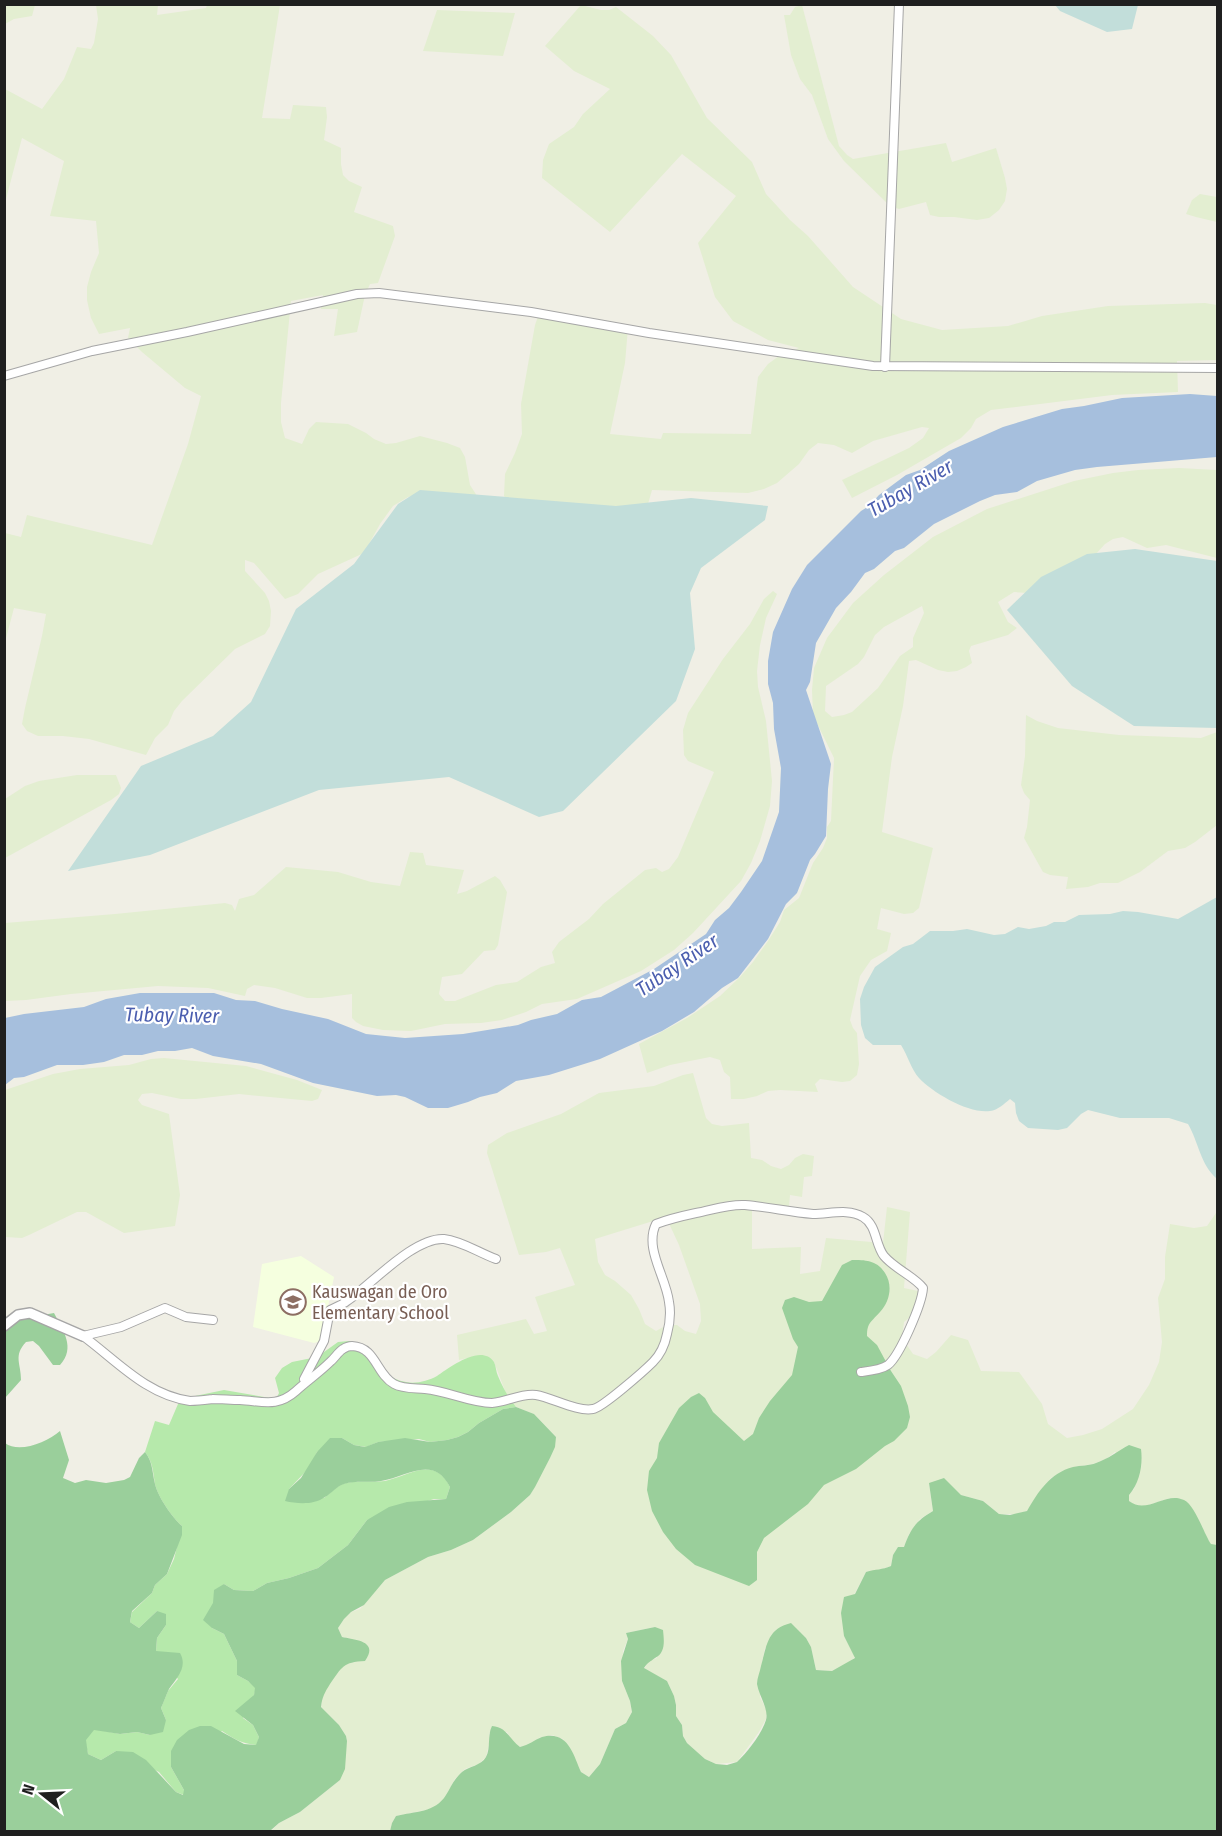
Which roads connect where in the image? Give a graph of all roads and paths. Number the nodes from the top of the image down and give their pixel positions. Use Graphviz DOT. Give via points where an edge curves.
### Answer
graph roads {
  1 [pos="899,4"];
  2 [pos="885,367"];
  3 [pos="1218,368"];
  4 [pos="4,376"];
  5 [pos="496,1259"];
  6 [pos="213,1320"];
  7 [pos="4,1326"];
  8 [pos="82,1336"];
  9 [pos="861,1372"];
  10 [pos="301,1386"];
  1 -- 2 [label="street"];
  2 -- 3 [label="street"];
  2 -- 4 [label="street" via="531,312 379,293 357,294 92,351"];
  5 -- 10 [label="street" via="445,1239 429,1240 419,1246 330,1310 324,1341"];
  6 -- 8 [label="street" via="186,1317 165,1308 121,1327"];
  7 -- 8 [label="street" via="18,1315 30,1313"];
  8 -- 10 [label="street" via="131,1375 160,1392 190,1401 276,1402"];
  9 -- 10 [label="street" via="884,1367 893,1360 913,1320 922,1294 920,1284 884,1256 870,1224 861,1216 732,1205 656,1224 653,1246 670,1308 664,1345 634,1380 595,1409 528,1394 486,1402 402,1387 386,1377 366,1350 350,1346"];
}
